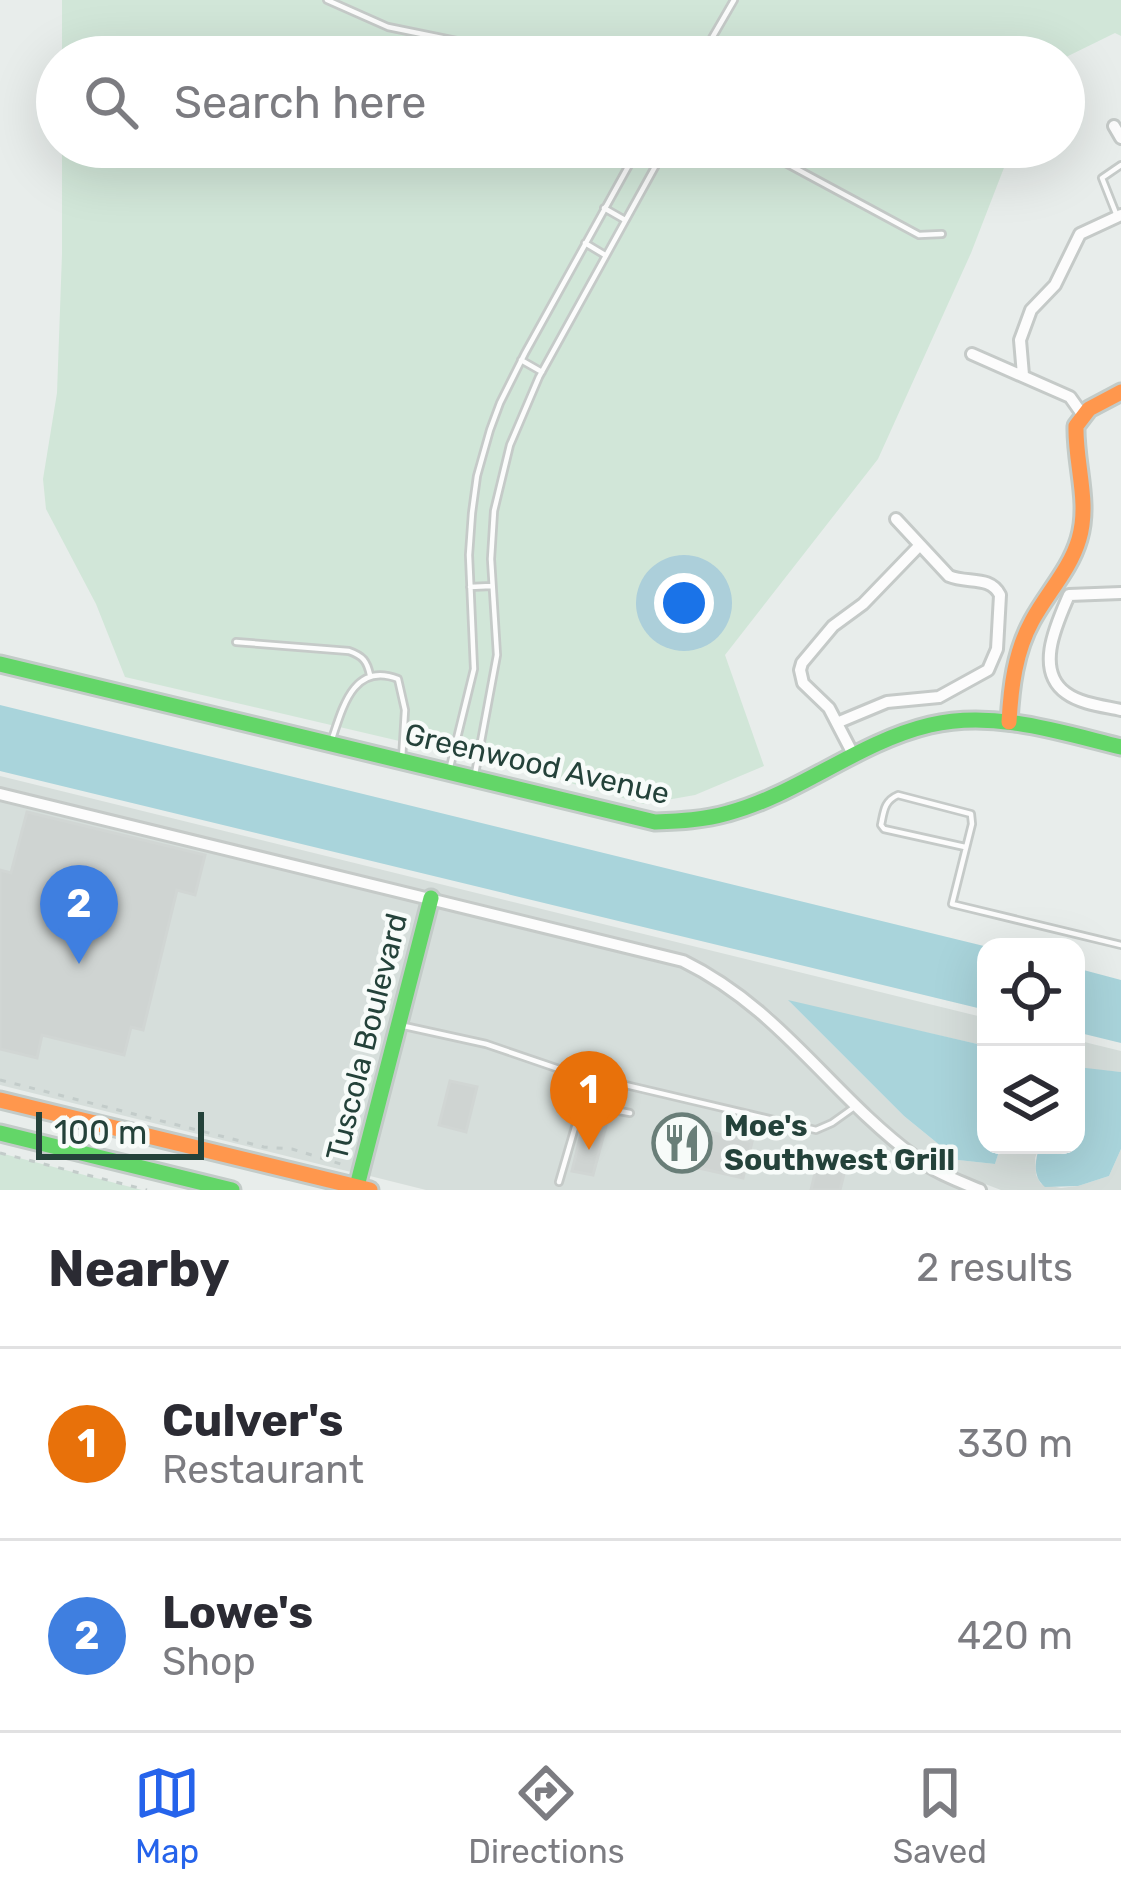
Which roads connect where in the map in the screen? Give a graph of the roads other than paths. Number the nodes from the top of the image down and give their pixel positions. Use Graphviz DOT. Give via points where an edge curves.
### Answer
graph roads {
  1 [pos="327,0"];
  2 [pos="734,0"];
  3 [pos="432,36"];
  4 [pos="713,36"];
  5 [pos="1121,165"];
  6 [pos="627,168"];
  7 [pos="654,168"];
  8 [pos="795,168"];
  9 [pos="604,208"];
  10 [pos="1119,216"];
  11 [pos="625,220"];
  12 [pos="942,234"];
  13 [pos="585,243"];
  14 [pos="605,255"];
  15 [pos="972,354"];
  16 [pos="521,360"];
  17 [pos="542,372"];
  18 [pos="1023,375"];
  19 [pos="1121,392"];
  20 [pos="1082,414"];
  21 [pos="896,519"];
  22 [pos="920,545"];
  23 [pos="491,586"];
  24 [pos="470,587"];
  25 [pos="1121,593"];
  26 [pos="1033,620"];
  27 [pos="1055,626"];
  28 [pos="999,635"];
  29 [pos="236,642"];
  30 [pos="1022,642"];
  31 [pos="0,664"];
  32 [pos="370,675"];
  33 [pos="1121,710"];
  34 [pos="839,722"];
  35 [pos="1009,722"];
  36 [pos="330,744"];
  37 [pos="1121,747"];
  38 [pos="854,756"];
  39 [pos="401,762"];
  40 [pos="448,773"];
  41 [pos="474,779"];
  42 [pos="0,794"];
  43 [pos="965,847"];
  44 [pos="431,898"];
  45 [pos="1121,944"];
  46 [pos="398,1025"];
  47 [pos="0,1100"];
  48 [pos="856,1105"];
  49 [pos="629,1113"];
  50 [pos="0,1133"];
  51 [pos="559,1182"];
  52 [pos="361,1189"];
  53 [pos="232,1190"];
  54 [pos="980,1190"];
  1 -- 3 [label="lane"];
  2 -- 4 [label="lane"];
  5 -- 10 [label="lane" via="1102,178"];
  6 -- 9 [label="lane"];
  7 -- 11 [label="lane"];
  8 -- 12 [label="lane" via="919,235"];
  9 -- 11 [label="lane"];
  9 -- 13 [label="lane"];
  10 -- 18 [label="street" via="1080,234 1055,284 1031,310 1020,340"];
  11 -- 14 [label="lane"];
  13 -- 14 [label="lane"];
  13 -- 16 [label="lane"];
  14 -- 17 [label="lane"];
  15 -- 18 [label="street"];
  16 -- 17 [label="lane"];
  16 -- 24 [label="lane" via="477,476"];
  17 -- 23 [label="lane" via="510,445 494,511"];
  18 -- 20 [label="street" via="1070,397"];
  19 -- 20 [label="street"];
  20 -- 26 [label="street" via="1075,434 1084,509 1079,540"];
  21 -- 22 [label="street"];
  22 -- 28 [label="street" via="949,576 997,588"];
  22 -- 34 [label="street" via="802,663 803,683"];
  23 -- 24 [label="lane"];
  23 -- 41 [label="lane" via="497,655"];
  24 -- 40 [label="lane" via="473,669"];
  25 -- 27 [label="street" via="1069,596"];
  26 -- 27 [label="street"];
  26 -- 30 [label="street"];
  27 -- 33 [label="street" via="1052,674 1061,690"];
  28 -- 30 [label="street"];
  28 -- 34 [label="street" via="988,670 946,693 887,702"];
  29 -- 32 [label="lane" via="349,652 362,656"];
  30 -- 35 [label="street"];
  31 -- 36 [label="street, Greenwood Avenue"];
  32 -- 36 [label="lane" via="344,704"];
  32 -- 39 [label="lane" via="398,679"];
  34 -- 38 [label="street"];
  35 -- 37 [label="street, Greenwood Avenue"];
  35 -- 38 [label="street, Greenwood Avenue" via="933,724"];
  36 -- 39 [label="street, Greenwood Avenue"];
  38 -- 41 [label="street, Greenwood Avenue" via="754,806 694,822 643,820"];
  39 -- 40 [label="street, Greenwood Avenue"];
  40 -- 41 [label="street, Greenwood Avenue"];
  42 -- 44 [label="street"];
  43 -- 43 [label="lane" via="884,829 885,805 898,795 967,811 973,820"];
  43 -- 45 [label="lane" via="952,904"];
  44 -- 46 [label="street, Tuscola Boulevard"];
  44 -- 48 [label="street" via="657,953 714,976"];
  46 -- 48 [label="lane" via="816,1130"];
  46 -- 52 [label="street, Tuscola Boulevard"];
  47 -- 52 [label="street"];
  48 -- 54 [label="street" via="917,1159"];
  49 -- 51 [label="lane" via="580,1110"];
  50 -- 53 [label="street"];
}
